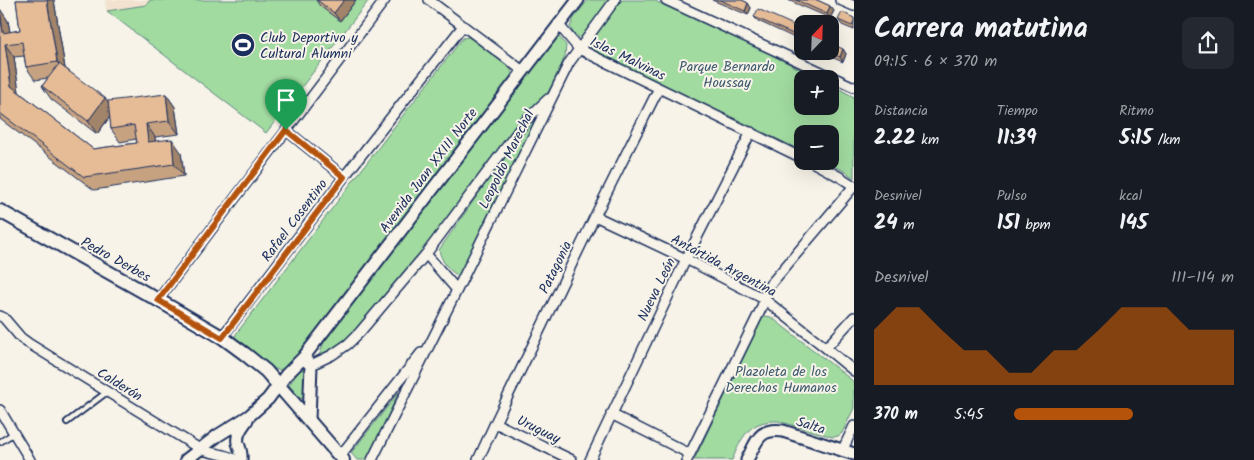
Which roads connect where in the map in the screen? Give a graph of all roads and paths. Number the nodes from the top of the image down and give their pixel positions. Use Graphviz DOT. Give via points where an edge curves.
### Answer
graph roads {
  1 [pos="385,0"];
  2 [pos="429,0"];
  3 [pos="578,0"];
  4 [pos="615,0"];
  5 [pos="666,0"];
  6 [pos="840,0"];
  7 [pos="854,6"];
  8 [pos="558,24"];
  9 [pos="463,26"];
  10 [pos="578,49"];
  11 [pos="523,71"];
  12 [pos="853,84"];
  13 [pos="659,88"];
  14 [pos="553,94"];
  15 [pos="286,130"];
  16 [pos="751,132"];
  17 [pos="794,154"];
  18 [pos="828,170"];
  19 [pos="344,177"];
  20 [pos="854,186"];
  21 [pos="0,211"];
  22 [pos="595,216"];
  23 [pos="426,254"];
  24 [pos="686,259"];
  25 [pos="457,290"];
  26 [pos="764,299"];
  27 [pos="158,300"];
  28 [pos="0,316"];
  29 [pos="854,316"];
  30 [pos="434,337"];
  31 [pos="222,338"];
  32 [pos="826,348"];
  33 [pos="307,362"];
  34 [pos="854,371"];
  35 [pos="279,386"];
  36 [pos="107,392"];
  37 [pos="0,410"];
  38 [pos="611,414"];
  39 [pos="249,416"];
  40 [pos="309,420"];
  41 [pos="67,422"];
  42 [pos="495,423"];
  43 [pos="854,426"];
  44 [pos="14,433"];
  45 [pos="0,442"];
  46 [pos="200,450"];
  47 [pos="842,451"];
  48 [pos="854,454"];
  49 [pos="689,457"];
  50 [pos="341,458"];
  51 [pos="30,460"];
  52 [pos="186,460"];
  53 [pos="236,460"];
  54 [pos="241,460"];
  55 [pos="372,460"];
  56 [pos="478,460"];
  57 [pos="572,460"];
  58 [pos="590,460"];
  59 [pos="747,460"];
  1 -- 15 [label="street"];
  2 -- 9 [label="street"];
  3 -- 8 [label="street, Avenida Juan XXIII Norte"];
  4 -- 10 [label="street, Leopoldo Marechal"];
  5 -- 12 [label="street"];
  6 -- 7 [label="street"];
  8 -- 10 [label="street, Islas Malvinas"];
  8 -- 11 [label="street, Avenida Juan XXIII Norte"];
  9 -- 11 [label="street"];
  9 -- 19 [label="street, Rafael Cosentino"];
  10 -- 13 [label="street, Islas Malvinas"];
  10 -- 14 [label="street, Leopoldo Marechal"];
  11 -- 33 [label="street, Avenida Juan XXIII Norte"];
  13 -- 16 [label="street, Islas Malvinas"];
  13 -- 22 [label="street, Patagonia"];
  14 -- 23 [label="street, Avenida Juan XXIII Norte" via="527,119"];
  14 -- 25 [label="street, Leopoldo Marechal"];
  15 -- 19 [label="street"];
  15 -- 27 [label="street"];
  16 -- 17 [label="street, Islas Malvinas"];
  16 -- 24 [label="street, Nueva León"];
  18 -- 20 [label="street"];
  19 -- 31 [label="street, Rafael Cosentino"];
  20 -- 26 [label="street" via="769,286"];
  21 -- 27 [label="main road, Pedro Derbes"];
  22 -- 24 [label="street, Antártida Argentina"];
  22 -- 42 [label="street, Patagonia"];
  23 -- 25 [label="street"];
  23 -- 33 [label="street, Avenida Juan XXIII Norte" via="348,344 332,355"];
  24 -- 26 [label="street, Antártida Argentina"];
  24 -- 38 [label="street, Nueva León"];
  25 -- 30 [label="street, Leopoldo Marechal"];
  26 -- 32 [label="street, Antártida Argentina"];
  26 -- 49 [label="street"];
  27 -- 31 [label="main road, Pedro Derbes"];
  28 -- 36 [label="street, Calderón" via="21,338"];
  29 -- 32 [label="street"];
  30 -- 50 [label="street, Leopoldo Marechal"];
  30 -- 55 [label="street, Leopoldo Marechal"];
  31 -- 35 [label="main road, Pedro Derbes" via="266,371"];
  32 -- 34 [label="street, Antártida Argentina"];
  33 -- 35 [label="street, Avenida Juan XXIII Norte" via="286,375"];
  33 -- 40 [label="street"];
  35 -- 39 [label="street, Avenida Juan XXIII Norte"];
  35 -- 40 [label="main road, Pedro Derbes"];
  36 -- 41 [label="lane"];
  36 -- 46 [label="street, Calderón"];
  37 -- 44 [label="street"];
  38 -- 49 [label="street"];
  38 -- 58 [label="street, Nueva León"];
  39 -- 46 [label="street, Avenida Juan XXIII Norte"];
  39 -- 54 [label="street, Avenida Juan XXIII Norte" via="239,431"];
  40 -- 50 [label="main road, Pedro Derbes"];
  42 -- 56 [label="street, Patagonia"];
  42 -- 57 [label="street, Uruguay"];
  43 -- 47 [label="street"];
  44 -- 45 [label="lane"];
  44 -- 51 [label="street"];
  46 -- 52 [label="street, Avenida Juan XXIII Norte"];
  46 -- 53 [label="street, Calderón"];
  47 -- 48 [label="street, Salta"];
  47 -- 59 [label="street, Salta" via="774,430 759,436"];
}
